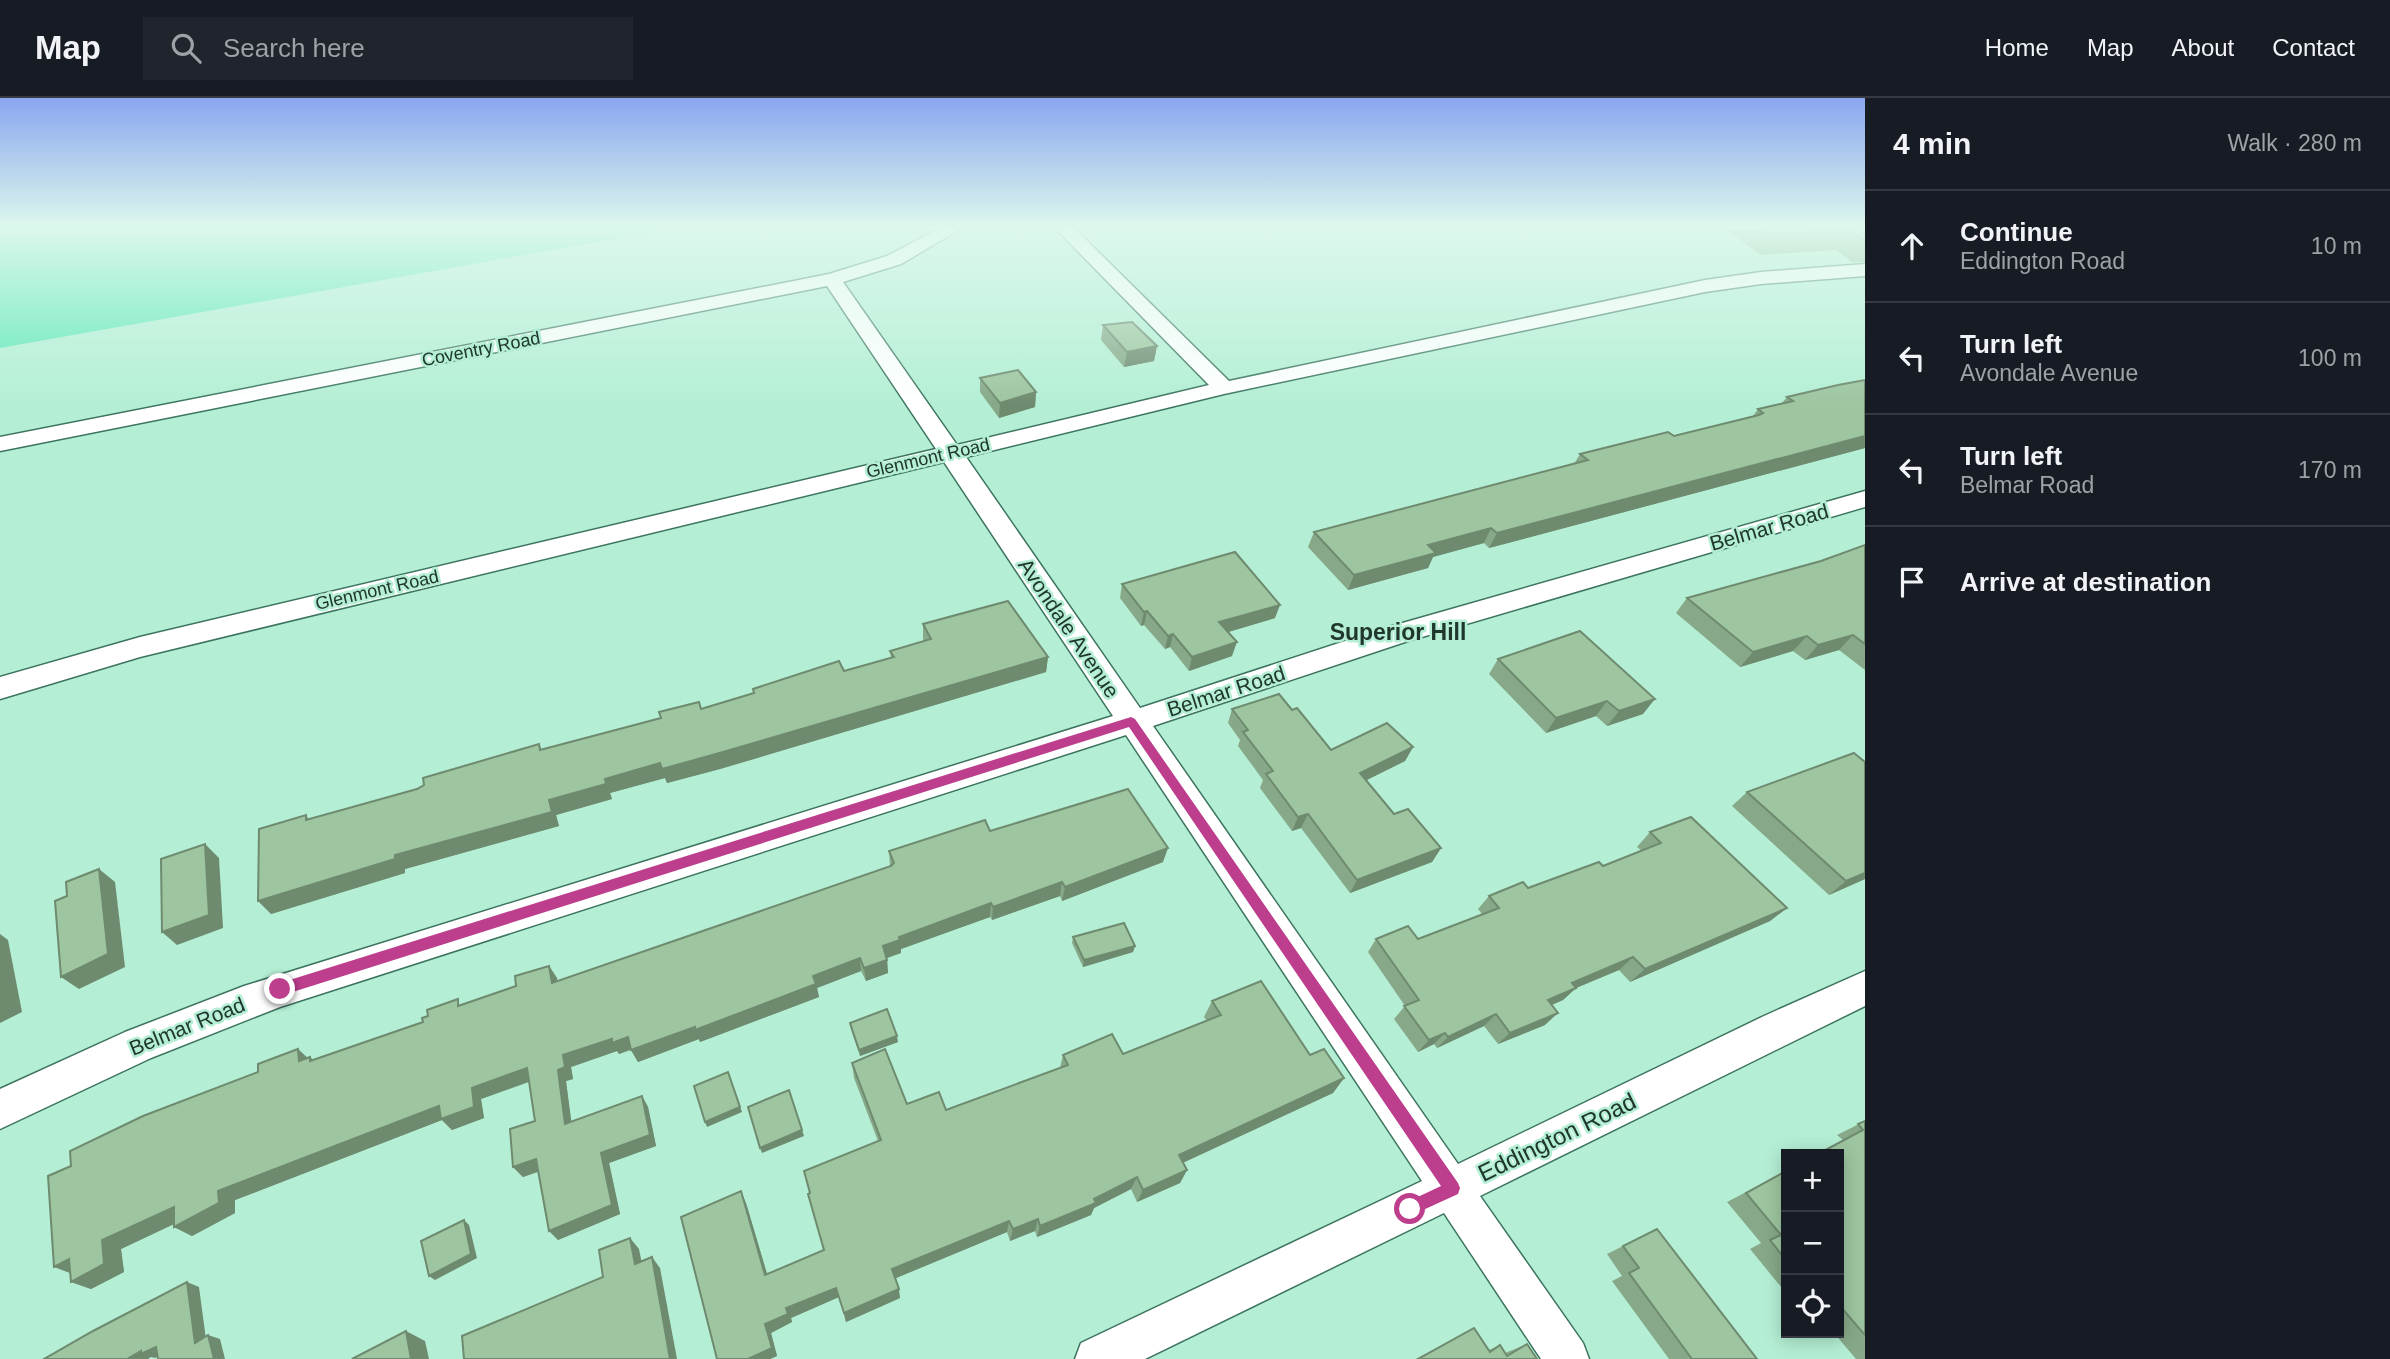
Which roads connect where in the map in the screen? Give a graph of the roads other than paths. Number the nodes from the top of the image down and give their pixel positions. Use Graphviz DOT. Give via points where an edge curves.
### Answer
graph roads {
  1 [pos="792,287"];
  2 [pos="837,287"];
  3 [pos="1123,287"];
  4 [pos="1701,287"];
  5 [pos="1224,387"];
  6 [pos="0,444"];
  7 [pos="952,453"];
  8 [pos="1865,499"];
  9 [pos="0,688"];
  10 [pos="1131,722"];
  11 [pos="1865,988"];
  12 [pos="0,1110"];
  13 [pos="1452,1188"];
  14 [pos="1097,1359"];
  15 [pos="1567,1359"];
  1 -- 6 [label="street, Coventry Road"];
  2 -- 7 [label="street, Avondale Avenue"];
  3 -- 5 [label="street"];
  4 -- 5 [label="street, Glenmont Road"];
  5 -- 7 [label="street, Glenmont Road"];
  7 -- 9 [label="street, Glenmont Road" via="140,647"];
  7 -- 10 [label="street, Avondale Avenue"];
  8 -- 10 [label="street, Belmar Road" via="1395,635"];
  10 -- 12 [label="street, Belmar Road" via="280,989 167,1031"];
  10 -- 13 [label="street, Avondale Avenue"];
  11 -- 13 [label="street, Eddington Road"];
  13 -- 14 [label="street, Eddington Road"];
  13 -- 15 [label="street, Avondale Avenue"];
}
